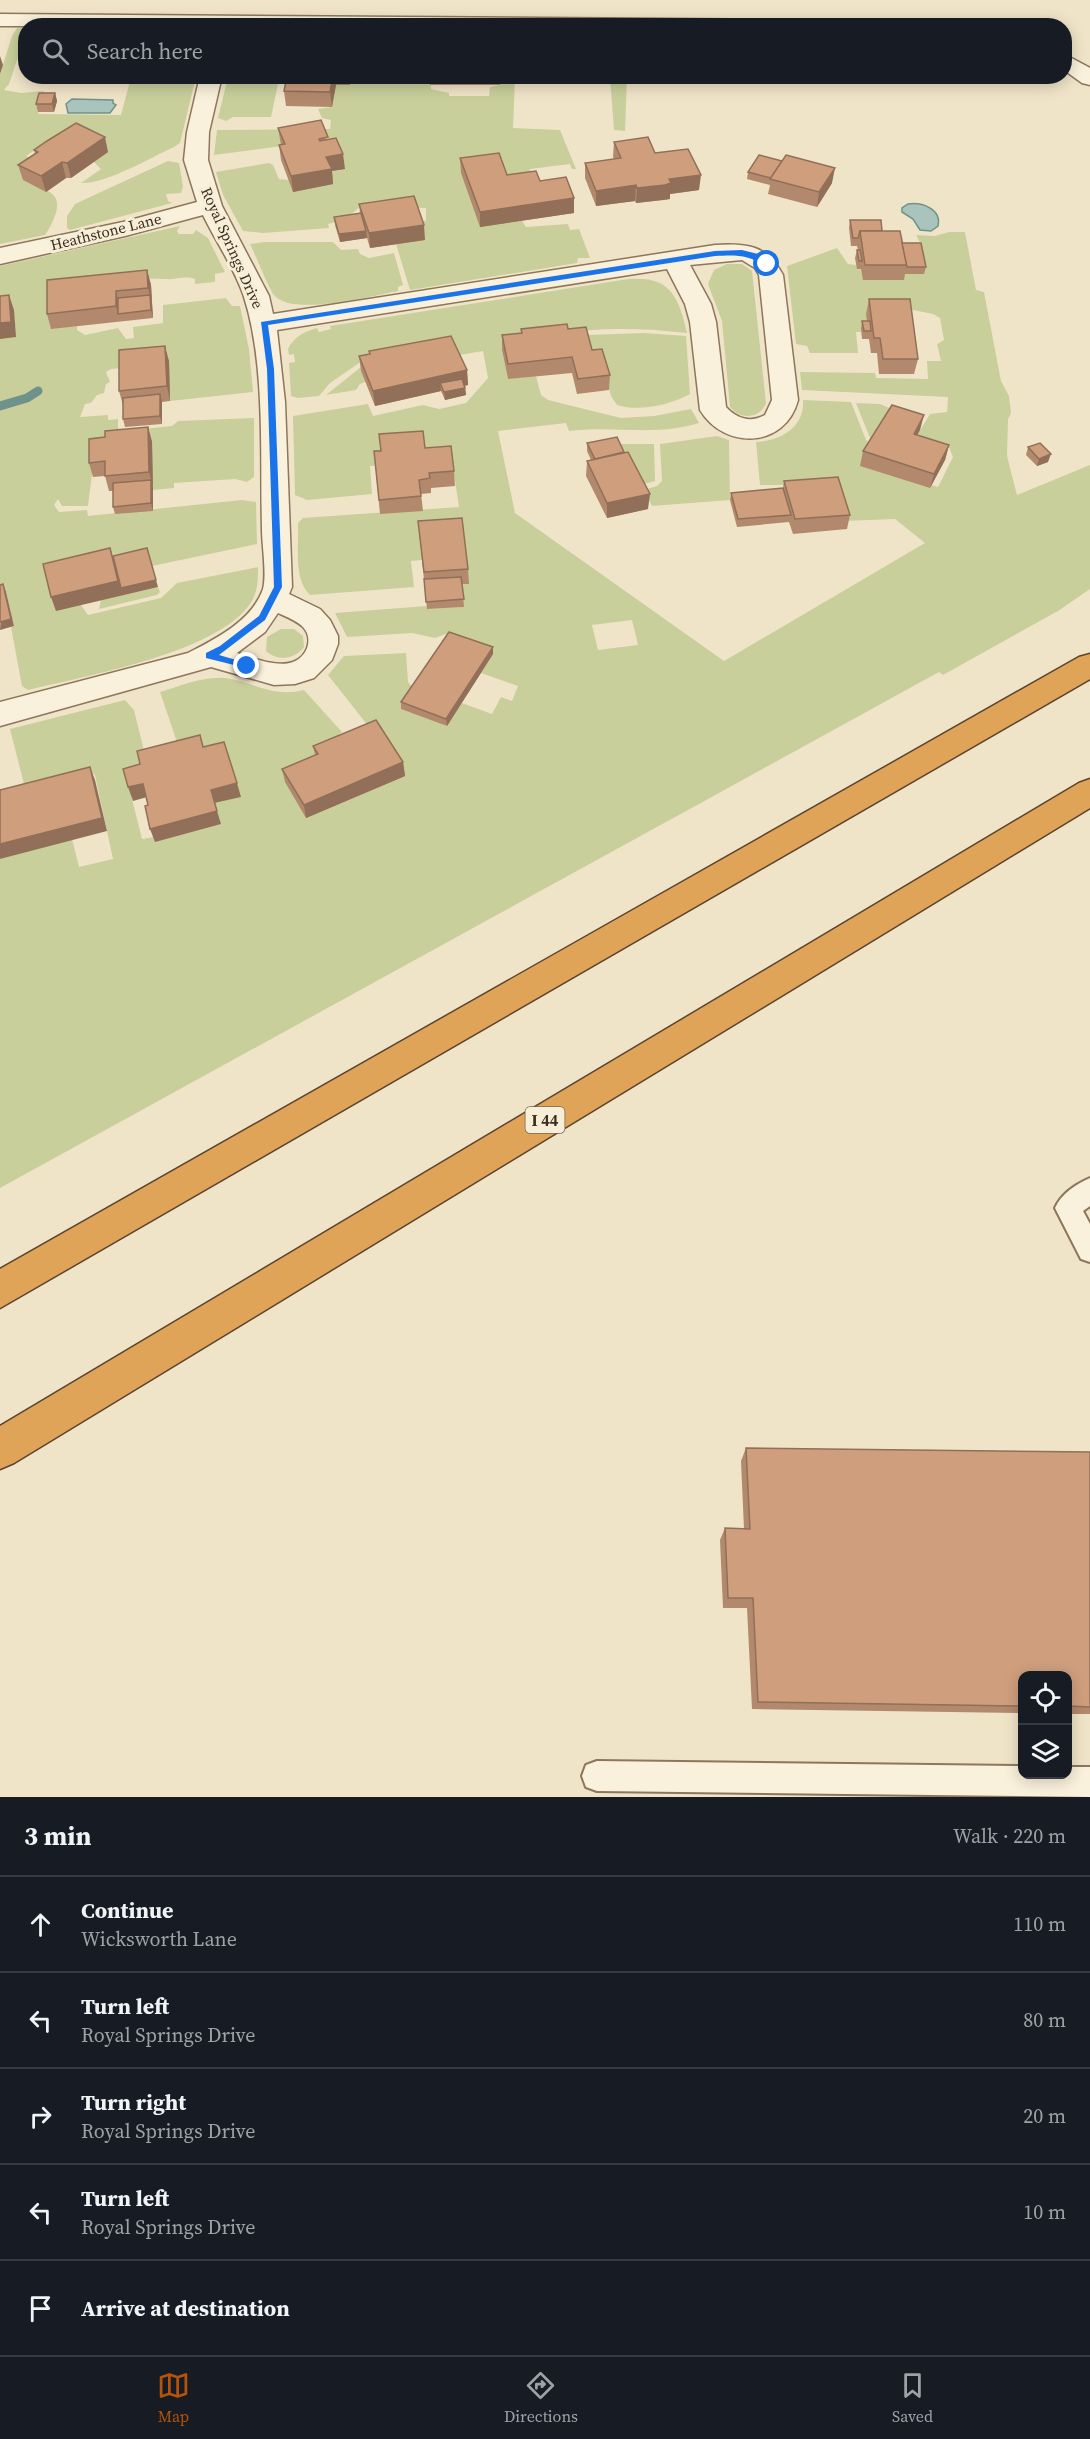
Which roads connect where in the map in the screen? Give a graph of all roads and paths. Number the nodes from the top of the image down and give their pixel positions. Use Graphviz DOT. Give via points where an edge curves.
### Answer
graph roads {
  1 [pos="229,0"];
  2 [pos="224,18"];
  3 [pos="0,20"];
  4 [pos="18,20"];
  5 [pos="1072,65"];
  6 [pos="1090,78"];
  7 [pos="209,84"];
  8 [pos="210,206"];
  9 [pos="0,256"];
  10 [pos="675,260"];
  11 [pos="264,324"];
  12 [pos="273,600"];
  13 [pos="209,655"];
  14 [pos="1090,665"];
  15 [pos="0,714"];
  16 [pos="1090,792"];
  17 [pos="1090,1190"];
  18 [pos="1090,1250"];
  19 [pos="0,1290"];
  20 [pos="0,1449"];
  21 [pos="597,1776"];
  22 [pos="1090,1782"];
  1 -- 2 [label="street"];
  3 -- 4 [label="street"];
  5 -- 6 [label="street"];
  7 -- 8 [label="street, Royal Springs Drive" via="196,146"];
  8 -- 9 [label="street, Heathstone Lane"];
  8 -- 11 [label="street, Royal Springs Drive" via="256,296"];
  10 -- 10 [label="street" via="728,252 749,254 765,261 771,275 785,400 774,423 748,430 719,420 713,410 703,322"];
  10 -- 11 [label="street"];
  11 -- 12 [label="street, Royal Springs Drive" via="270,369 278,561 278,587"];
  12 -- 13 [label="street, Royal Springs Drive" via="250,629"];
  12 -- 13 [label="street" via="315,620 324,644 318,659 294,673 274,673"];
  13 -- 15 [label="street, Royal Springs Drive" via="162,673"];
  14 -- 19 [label="highway"];
  16 -- 20 [label="highway, I 44"];
  17 -- 18 [label="lane" via="1068,1208"];
  21 -- 22 [label="lane"];
}
